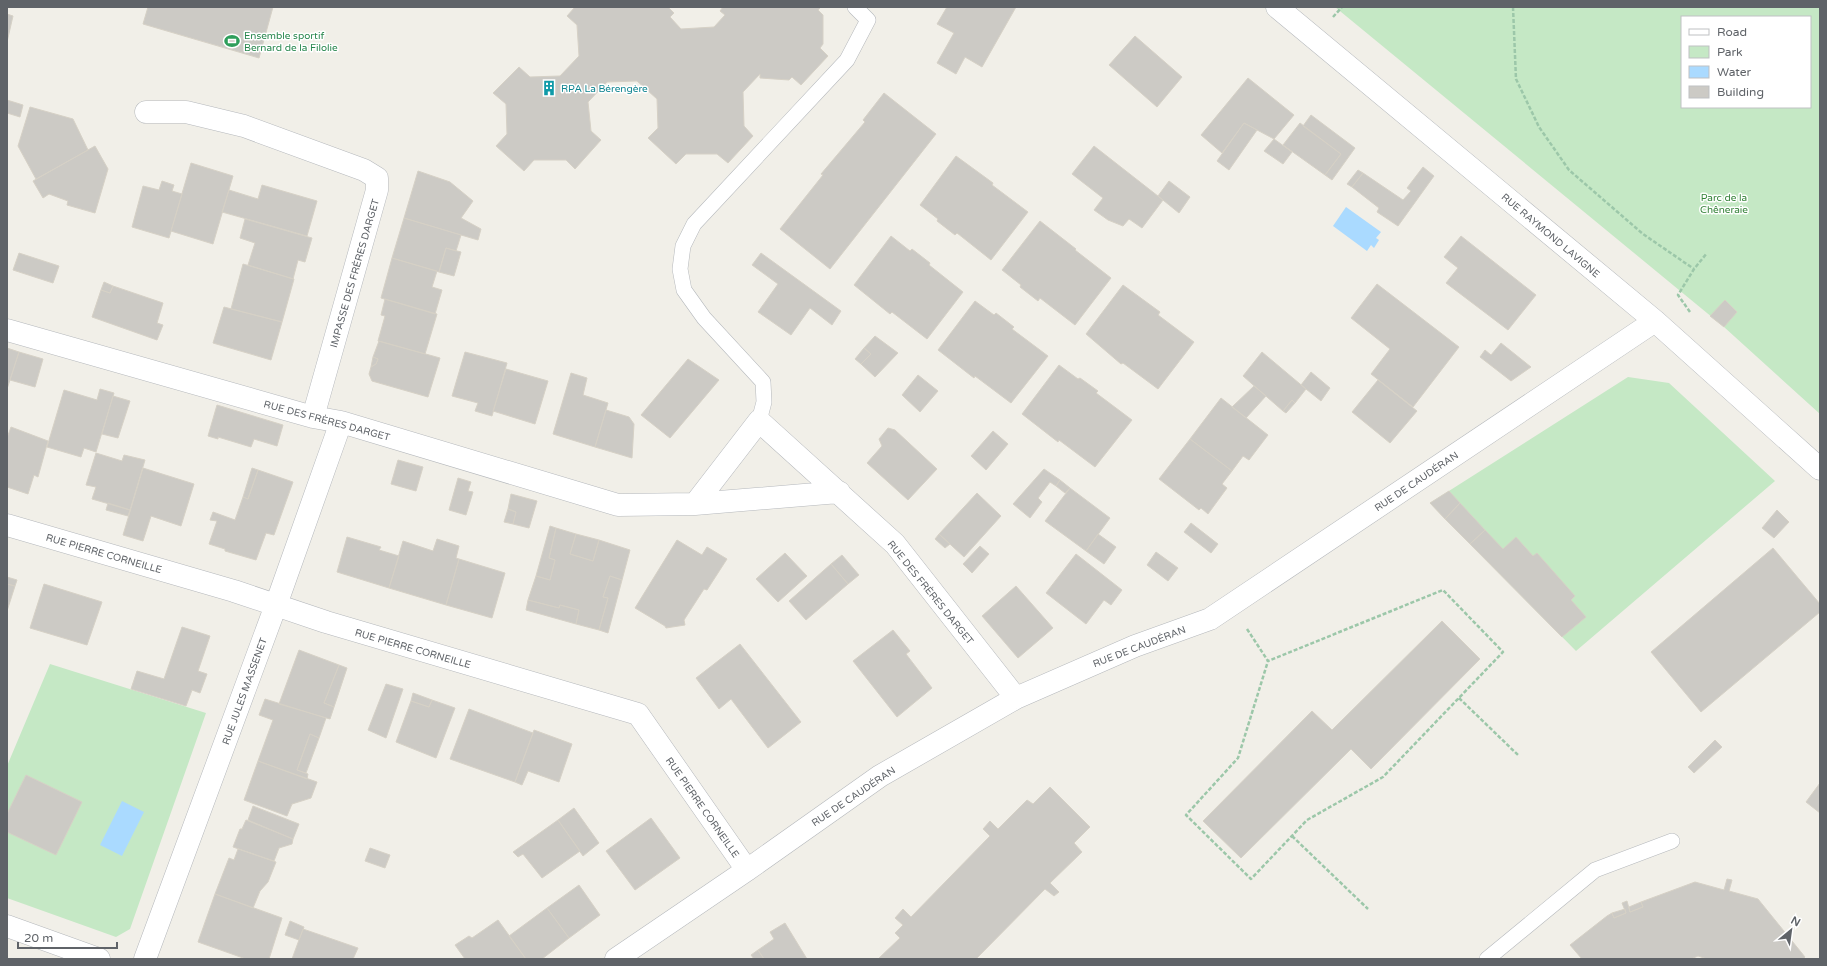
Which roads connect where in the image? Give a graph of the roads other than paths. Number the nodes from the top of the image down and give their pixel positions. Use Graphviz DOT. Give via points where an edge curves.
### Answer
graph roads {
  1 [pos="855,7"];
  2 [pos="1277,7"];
  3 [pos="146,112"];
  4 [pos="1656,320"];
  5 [pos="7,330"];
  6 [pos="313,417"];
  7 [pos="759,421"];
  8 [pos="341,422"];
  9 [pos="1820,469"];
  10 [pos="839,492"];
  11 [pos="695,504"];
  12 [pos="7,525"];
  13 [pos="276,605"];
  14 [pos="1016,698"];
  15 [pos="1672,841"];
  16 [pos="747,870"];
  17 [pos="7,926"];
  18 [pos="99,959"];
  19 [pos="144,959"];
  20 [pos="616,959"];
  21 [pos="1487,959"];
  1 -- 7 [label="lane" via="868,20 847,60 694,224 683,246 680,269 684,290 704,318 763,382 764,402"];
  2 -- 4 [label="street, RUE RAYMOND LAVIGNE"];
  3 -- 6 [label="street, IMPASSE DES FRÈRES DARGET" via="186,112 244,126 364,170 377,178 377,190"];
  4 -- 9 [label="street, RUE RAYMOND LAVIGNE"];
  4 -- 14 [label="street, RUE DE CAUDÉRAN" via="1210,619 1135,646"];
  5 -- 6 [label="street, RUE DES FRÈRES DARGET"];
  6 -- 8 [label="street, RUE DES FRÈRES DARGET"];
  7 -- 10 [label="street, RUE DES FRÈRES DARGET"];
  7 -- 11 [label="street"];
  8 -- 11 [label="street, RUE DES FRÈRES DARGET" via="618,505"];
  8 -- 13 [label="street, RUE JULES MASSENET"];
  10 -- 11 [label="street, RUE DES FRÈRES DARGET"];
  10 -- 14 [label="street, RUE DES FRÈRES DARGET" via="895,544"];
  12 -- 13 [label="street, RUE PIERRE CORNEILLE"];
  13 -- 16 [label="street, RUE PIERRE CORNEILLE" via="638,714"];
  13 -- 19 [label="street, RUE JULES MASSENET"];
  14 -- 16 [label="street, RUE DE CAUDÉRAN" via="880,776"];
  15 -- 21 [label="lane" via="1595,870"];
  16 -- 20 [label="street, RUE DE CAUDÉRAN"];
  17 -- 18 [label="street"];
}
